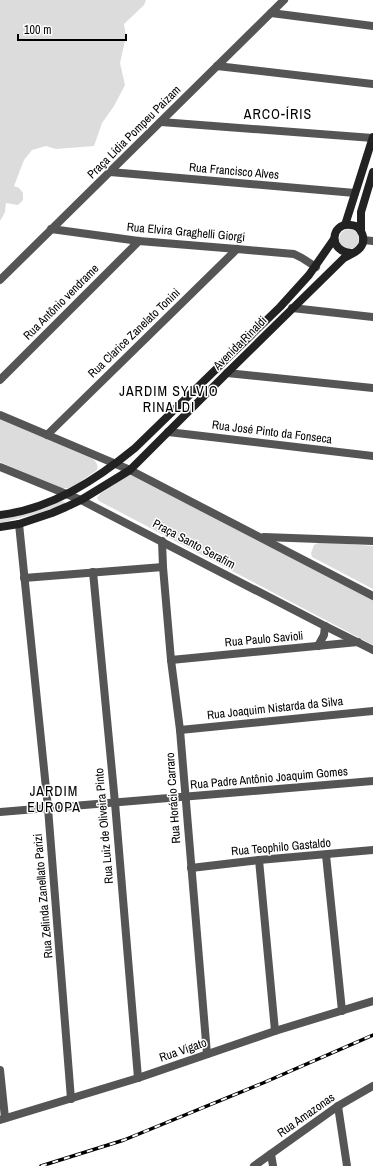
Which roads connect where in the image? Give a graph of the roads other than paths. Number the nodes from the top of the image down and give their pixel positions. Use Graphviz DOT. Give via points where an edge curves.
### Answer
graph roads {
  1 [pos="284,0"];
  2 [pos="271,13"];
  3 [pos="373,26"];
  4 [pos="217,66"];
  5 [pos="373,84"];
  6 [pos="161,122"];
  7 [pos="373,138"];
  8 [pos="110,172"];
  9 [pos="373,172"];
  10 [pos="355,193"];
  11 [pos="345,225"];
  12 [pos="51,229"];
  13 [pos="361,231"];
  14 [pos="334,239"];
  15 [pos="363,240"];
  16 [pos="140,241"];
  17 [pos="373,241"];
  18 [pos="237,249"];
  19 [pos="351,253"];
  20 [pos="316,267"];
  21 [pos="0,280"];
  22 [pos="292,308"];
  23 [pos="373,317"];
  24 [pos="227,372"];
  25 [pos="0,380"];
  26 [pos="373,388"];
  27 [pos="0,415"];
  28 [pos="168,432"];
  29 [pos="47,435"];
  30 [pos="373,456"];
  31 [pos="115,464"];
  32 [pos="0,467"];
  33 [pos="130,470"];
  34 [pos="66,494"];
  35 [pos="81,500"];
  36 [pos="0,515"];
  37 [pos="19,524"];
  38 [pos="0,527"];
  39 [pos="261,537"];
  40 [pos="162,541"];
  41 [pos="373,541"];
  42 [pos="163,567"];
  43 [pos="93,572"];
  44 [pos="24,578"];
  45 [pos="373,596"];
  46 [pos="325,626"];
  47 [pos="358,642"];
  48 [pos="318,646"];
  49 [pos="373,650"];
  50 [pos="171,660"];
  51 [pos="373,711"];
  52 [pos="180,730"];
  53 [pos="373,781"];
  54 [pos="186,797"];
  55 [pos="115,803"];
  56 [pos="48,808"];
  57 [pos="0,812"];
  58 [pos="373,850"];
  59 [pos="326,855"];
  60 [pos="259,860"];
  61 [pos="191,868"];
  62 [pos="373,1001"];
  63 [pos="342,1011"];
  64 [pos="275,1031"];
  65 [pos="207,1054"];
  66 [pos="0,1070"];
  67 [pos="138,1078"];
  68 [pos="373,1086"];
  69 [pos="71,1099"];
  70 [pos="338,1106"];
  71 [pos="3,1119"];
  72 [pos="271,1154"];
  73 [pos="254,1166"];
  74 [pos="273,1166"];
  75 [pos="347,1166"];
  1 -- 2 [label="street, Praça Lídia Pompeu Paizam"];
  2 -- 3 [label="street"];
  2 -- 4 [label="street, Praça Lídia Pompeu Paizam"];
  4 -- 5 [label="street"];
  4 -- 6 [label="street, Praça Lídia Pompeu Paizam"];
  6 -- 7 [label="street"];
  6 -- 8 [label="street, Praça Lídia Pompeu Paizam"];
  7 -- 10 [label="main road"];
  8 -- 10 [label="street, Rua Francisco Alves"];
  8 -- 12 [label="street, Praça Lídia Pompeu Paizam"];
  9 -- 13 [label="main road" via="361,212"];
  10 -- 11 [label="main road"];
  11 -- 13 [label="main road" via="354,225"];
  11 -- 14 [label="main road" via="337,230"];
  12 -- 16 [label="street, Rua Elvira Graghelli Giorgi"];
  12 -- 21 [label="street, Praça Lídia Pompeu Paizam"];
  13 -- 15 [label="main road"];
  14 -- 19 [label="main road" via="341,251"];
  14 -- 20 [label="main road, Avenida Rinaldi"];
  15 -- 17 [label="street"];
  15 -- 19 [label="main road" via="359,249"];
  16 -- 18 [label="street, Rua Elvira Graghelli Giorgi"];
  16 -- 25 [label="street, Rua Antônio vendrame"];
  18 -- 20 [label="street, Rua Elvira Graghelli Giorgi" via="294,254"];
  18 -- 29 [label="street, Rua Clarice Zanelato Tonini"];
  19 -- 22 [label="main road, Avenida Rinaldi"];
  20 -- 31 [label="main road, Avenida Rinaldi" via="280,307 135,448"];
  22 -- 23 [label="street"];
  22 -- 24 [label="main road, Avenida Rinaldi"];
  24 -- 26 [label="street"];
  24 -- 28 [label="main road, Avenida Rinaldi"];
  27 -- 29 [label="street"];
  28 -- 30 [label="street, Rua José Pinto da Fonseca"];
  28 -- 33 [label="main road, Avenida Rinaldi"];
  29 -- 31 [label="street"];
  31 -- 33 [label="street"];
  31 -- 34 [label="main road, Avenida Rinaldi"];
  32 -- 34 [label="street, Praça Santo Serafim"];
  33 -- 35 [label="main road, Avenida Rinaldi"];
  33 -- 39 [label="street"];
  34 -- 35 [label="street, Praça Santo Serafim"];
  34 -- 36 [label="main road, Avenida Rinaldi" via="26,510"];
  35 -- 37 [label="main road, Avenida Rinaldi"];
  35 -- 40 [label="street, Praça Santo Serafim"];
  37 -- 38 [label="main road, Avenida Rinaldi"];
  37 -- 44 [label="street, Rua Zelinda Zanellato Parizi"];
  39 -- 41 [label="street"];
  39 -- 45 [label="street"];
  40 -- 42 [label="street, Rua Horácio Carraro"];
  40 -- 46 [label="street, Praça Santo Serafim"];
  42 -- 43 [label="street"];
  42 -- 50 [label="street, Rua Horácio Carraro"];
  43 -- 44 [label="street"];
  43 -- 55 [label="street, Rua Luiz de Oliveira Pinto"];
  44 -- 56 [label="street, Rua Zelinda Zanellato Parizi"];
  46 -- 47 [label="street, Praça Santo Serafim"];
  46 -- 48 [label="street" via="324,635"];
  47 -- 48 [label="street, Rua Paulo Savioli"];
  47 -- 49 [label="street, Praça Santo Serafim"];
  48 -- 50 [label="street, Rua Paulo Savioli"];
  50 -- 52 [label="street, Rua Horácio Carraro"];
  51 -- 52 [label="street, Rua Joaquim Nistarda da Silva"];
  52 -- 54 [label="street, Rua Horácio Carraro"];
  53 -- 54 [label="street, Rua Padre Antônio Joaquim Gomes"];
  54 -- 55 [label="street, Rua Padre Antônio Joaquim Gomes"];
  54 -- 61 [label="street, Rua Horácio Carraro"];
  55 -- 56 [label="street, Rua Padre Antônio Joaquim Gomes"];
  55 -- 67 [label="street, Rua Luiz de Oliveira Pinto"];
  56 -- 57 [label="street, Rua Padre Antônio Joaquim Gomes"];
  56 -- 69 [label="street, Rua Zelinda Zanellato Parizi"];
  58 -- 59 [label="street, Rua Teophilo Gastaldo"];
  59 -- 60 [label="street, Rua Teophilo Gastaldo"];
  59 -- 63 [label="street"];
  60 -- 61 [label="street, Rua Teophilo Gastaldo"];
  60 -- 64 [label="street"];
  61 -- 65 [label="street, Rua Horácio Carraro"];
  62 -- 63 [label="street, Rua Vigato"];
  63 -- 64 [label="street, Rua Vigato"];
  64 -- 65 [label="street, Rua Vigato"];
  65 -- 67 [label="street, Rua Vigato"];
  66 -- 71 [label="street"];
  67 -- 69 [label="street, Rua Vigato"];
  68 -- 70 [label="street, Rua Amazonas"];
  69 -- 71 [label="street, Rua Vigato"];
  70 -- 72 [label="street, Rua Amazonas"];
  70 -- 75 [label="street"];
  72 -- 73 [label="street, Rua Amazonas"];
  72 -- 74 [label="street"];
}
